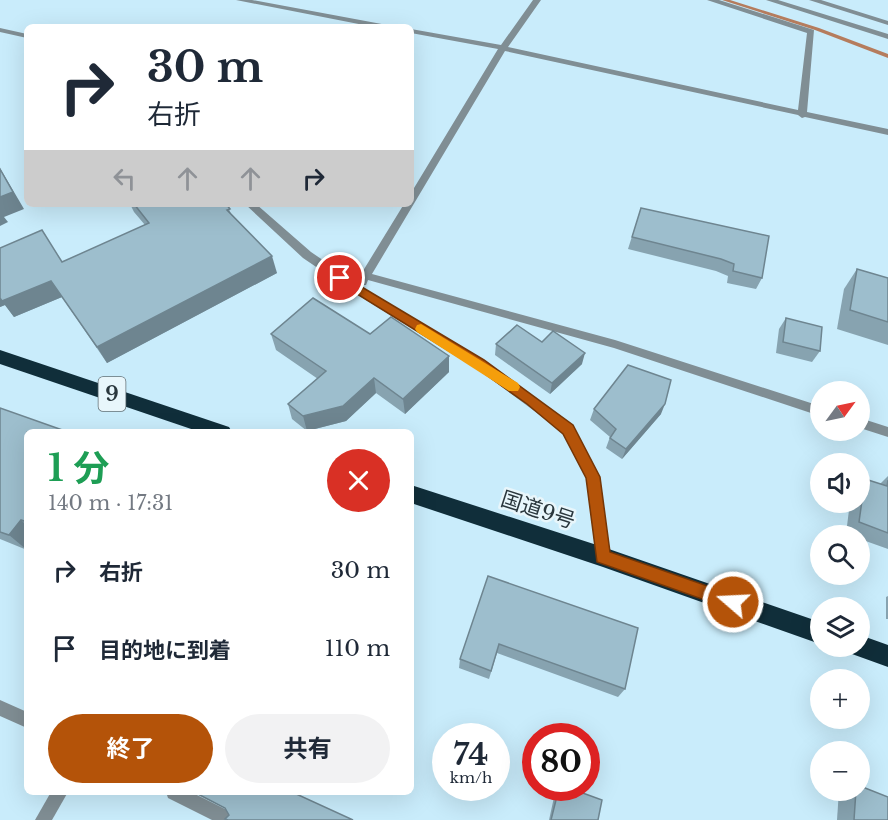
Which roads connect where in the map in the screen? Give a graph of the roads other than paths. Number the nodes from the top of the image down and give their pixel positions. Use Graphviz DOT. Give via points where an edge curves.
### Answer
graph roads {
  1 [pos="240,0"];
  2 [pos="537,0"];
  3 [pos="711,0"];
  4 [pos="770,0"];
  5 [pos="813,0"];
  6 [pos="888,23"];
  7 [pos="371,24"];
  8 [pos="0,30"];
  9 [pos="414,32"];
  10 [pos="24,35"];
  11 [pos="888,37"];
  12 [pos="503,48"];
  13 [pos="802,115"];
  14 [pos="888,132"];
  15 [pos="414,196"];
  16 [pos="253,207"];
  17 [pos="408,207"];
  18 [pos="366,276"];
  19 [pos="357,290"];
  20 [pos="0,357"];
  21 [pos="810,408"];
  22 [pos="870,426"];
  23 [pos="214,429"];
  24 [pos="888,432"];
  25 [pos="414,495"];
  26 [pos="603,556"];
  27 [pos="810,629"];
  28 [pos="870,650"];
  29 [pos="888,656"];
  30 [pos="0,708"];
  31 [pos="24,719"];
  32 [pos="58,795"];
  33 [pos="180,795"];
  34 [pos="43,820"];
  35 [pos="229,820"];
  1 -- 7 [label="street"];
  2 -- 12 [label="street"];
  3 -- 13 [label="street" via="811,32"];
  4 -- 11 [label="street"];
  5 -- 6 [label="street"];
  8 -- 10 [label="street"];
  9 -- 12 [label="street"];
  12 -- 13 [label="street"];
  12 -- 15 [label="street"];
  13 -- 14 [label="street"];
  16 -- 19 [label="street" via="307,255"];
  17 -- 18 [label="street"];
  18 -- 19 [label="street"];
  18 -- 21 [label="street" via="615,344"];
  19 -- 26 [label="street" via="479,364 568,429 593,477"];
  20 -- 23 [label="highway, 9"];
  22 -- 24 [label="street"];
  25 -- 26 [label="highway, 国道9号"];
  26 -- 27 [label="highway, 国道9号"];
  28 -- 29 [label="highway"];
  30 -- 31 [label="street"];
  32 -- 34 [label="street"];
  33 -- 35 [label="street"];
}
